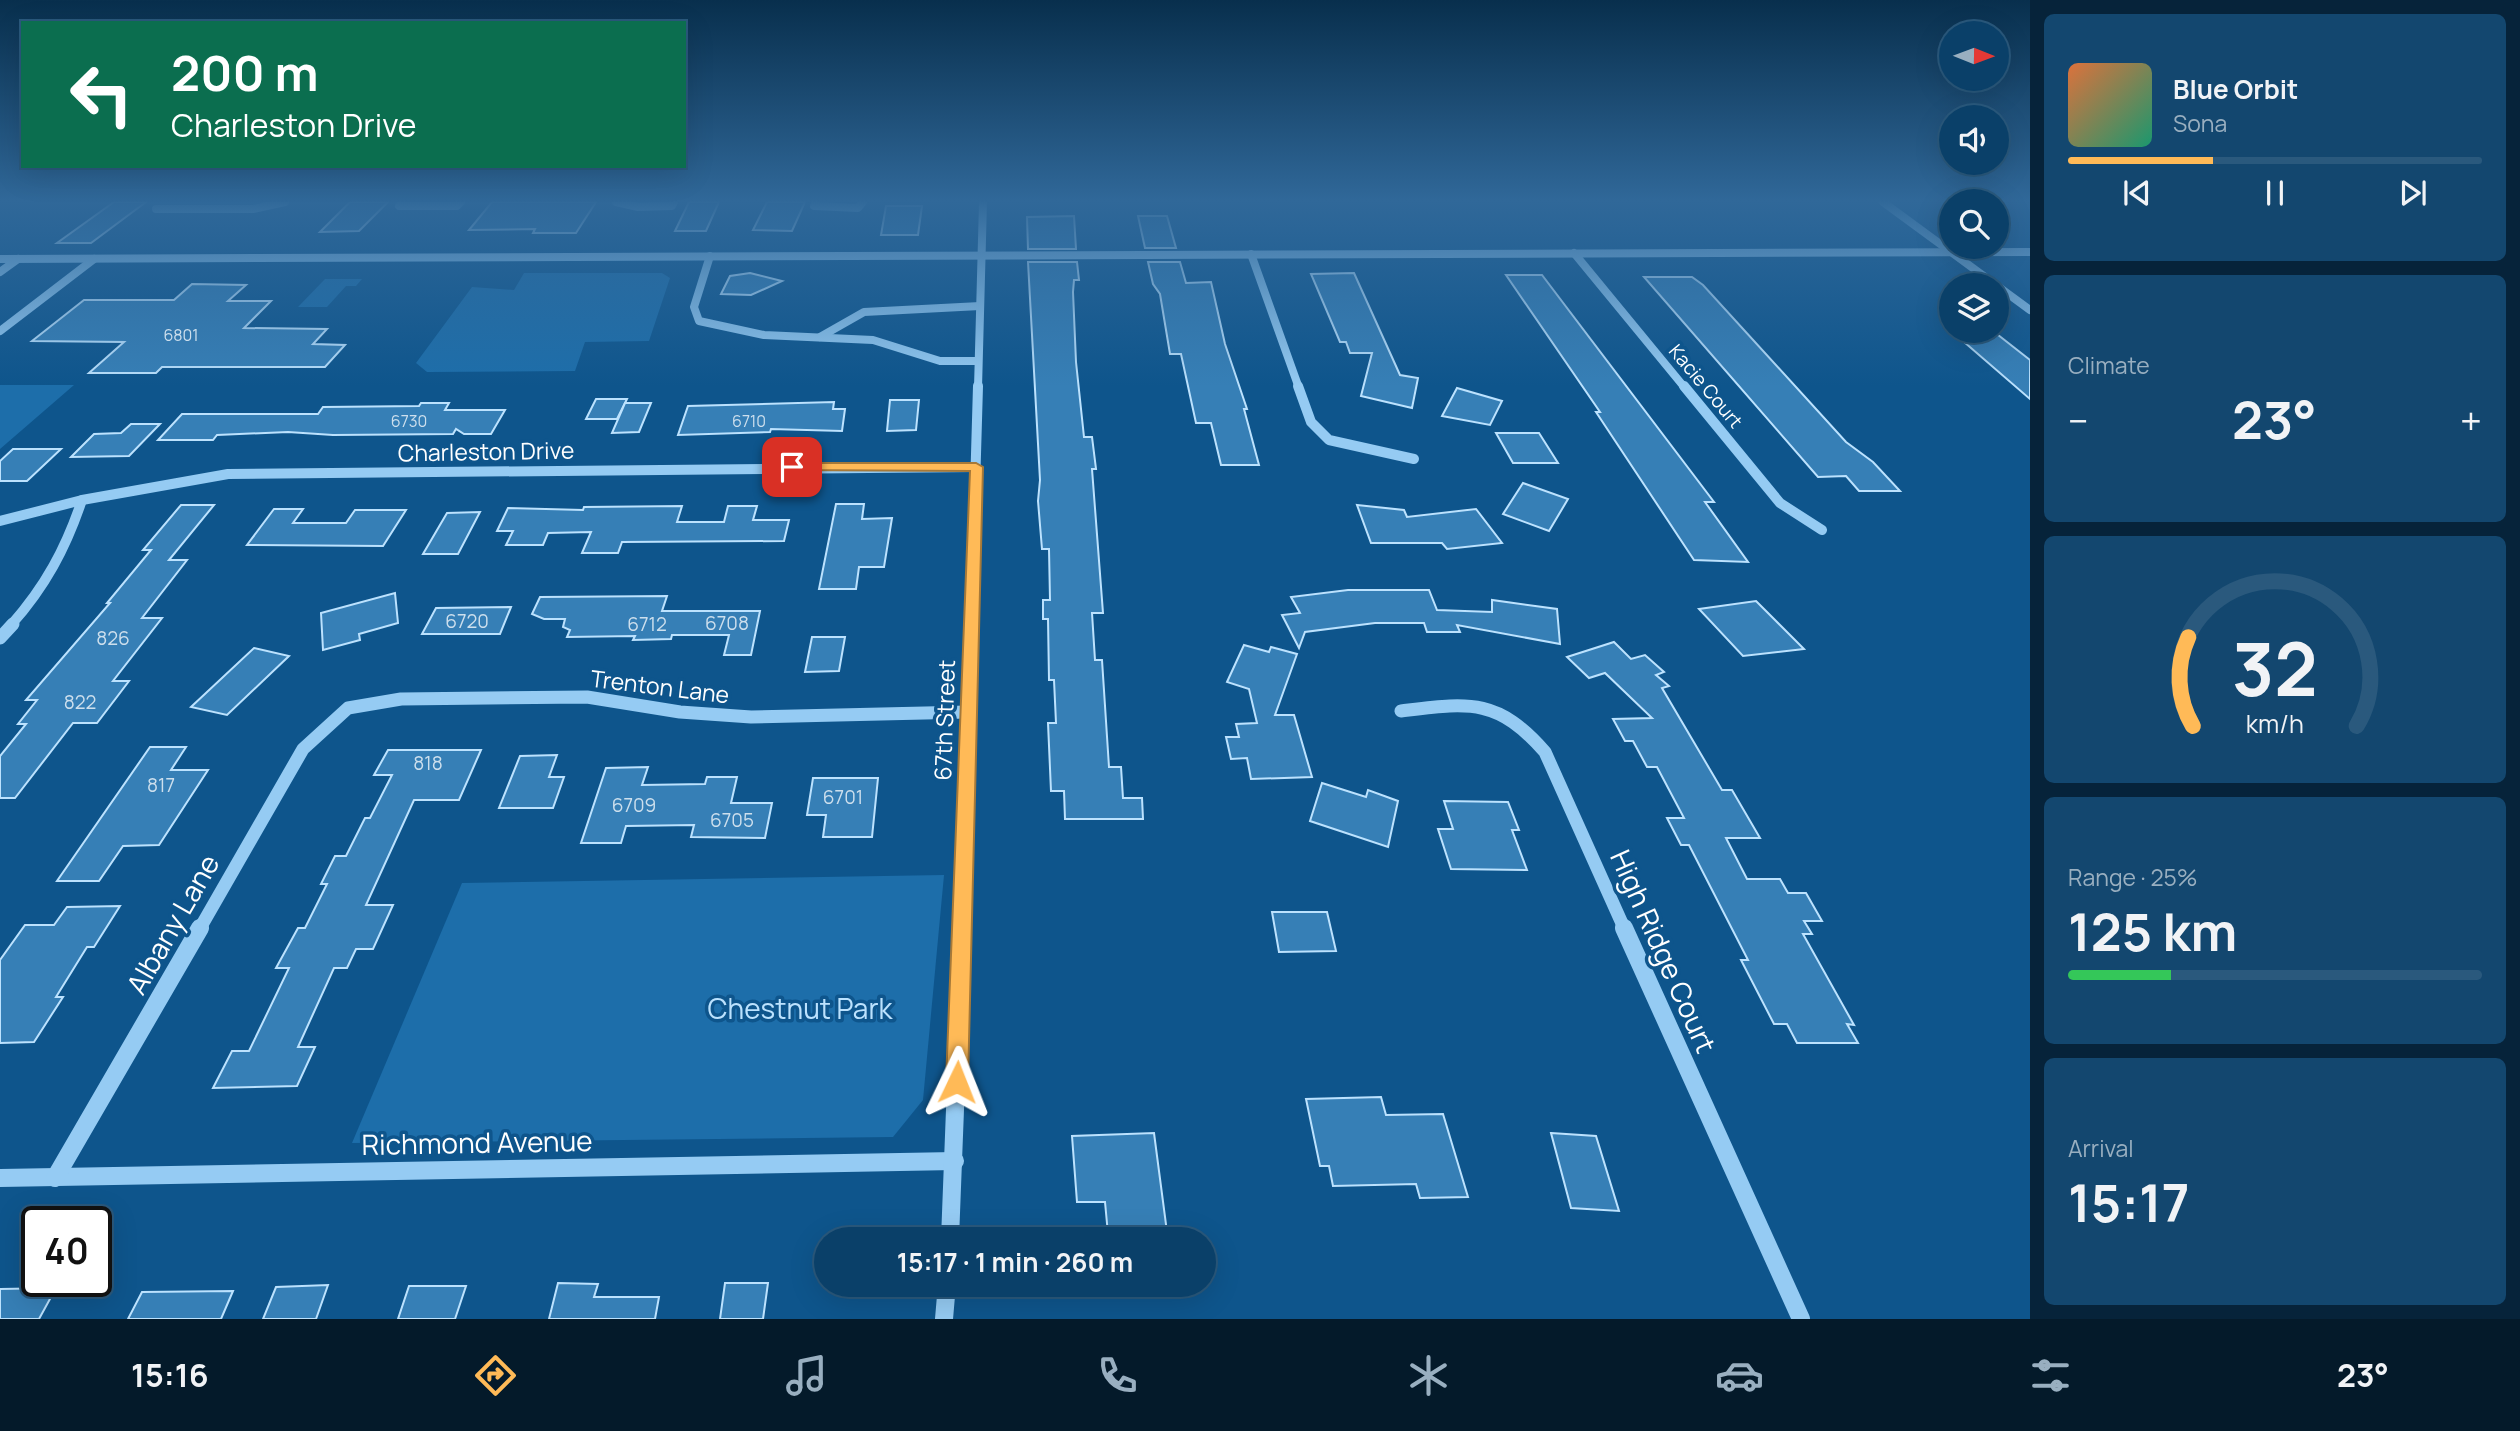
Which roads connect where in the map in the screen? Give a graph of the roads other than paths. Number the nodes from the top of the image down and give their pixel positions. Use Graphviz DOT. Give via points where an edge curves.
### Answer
graph roads {
  1 [pos="89,264"];
  2 [pos="708,264"];
  3 [pos="981,264"];
  4 [pos="1254,264"];
  5 [pos="1583,264"];
  6 [pos="1967,264"];
  7 [pos="980,306"];
  8 [pos="2030,310"];
  9 [pos="0,331"];
  10 [pos="820,337"];
  11 [pos="978,361"];
  12 [pos="1414,459"];
  13 [pos="976,467"];
  14 [pos="82,500"];
  15 [pos="0,521"];
  16 [pos="1822,530"];
  17 [pos="0,638"];
  18 [pos="348,708"];
  19 [pos="1401,711"];
  20 [pos="968,712"];
  21 [pos="955,1161"];
  22 [pos="0,1178"];
  23 [pos="55,1178"];
  24 [pos="951,1227"];
  25 [pos="946,1297"];
  26 [pos="944,1319"];
  27 [pos="1801,1319"];
  1 -- 9 [label="street"];
  2 -- 10 [label="street" via="694,307 699,321 764,335"];
  3 -- 7 [label="street, 67th Street"];
  4 -- 12 [label="street" via="1311,422 1329,440"];
  5 -- 16 [label="street, Kacie Court" via="1780,503"];
  6 -- 8 [label="street"];
  7 -- 10 [label="street" via="864,313"];
  7 -- 11 [label="street, 67th Street"];
  10 -- 11 [label="street" via="873,340 940,361"];
  11 -- 13 [label="street, 67th Street"];
  13 -- 14 [label="street, Charleston Drive" via="260,473 198,478"];
  13 -- 20 [label="street, 67th Street"];
  14 -- 15 [label="street, Charleston Drive"];
  14 -- 17 [label="street" via="60,564"];
  18 -- 20 [label="street, Trenton Lane" via="401,699 587,697 718,716"];
  18 -- 23 [label="street, Albany Lane" via="303,749"];
  19 -- 27 [label="street, High Ridge Court" via="1465,704 1491,709 1525,726 1545,752"];
  20 -- 21 [label="street, 67th Street"];
  21 -- 23 [label="street, Richmond Avenue"];
  21 -- 24 [label="street, 67th Street"];
  22 -- 23 [label="street, Richmond Avenue"];
  25 -- 26 [label="street"];
}
